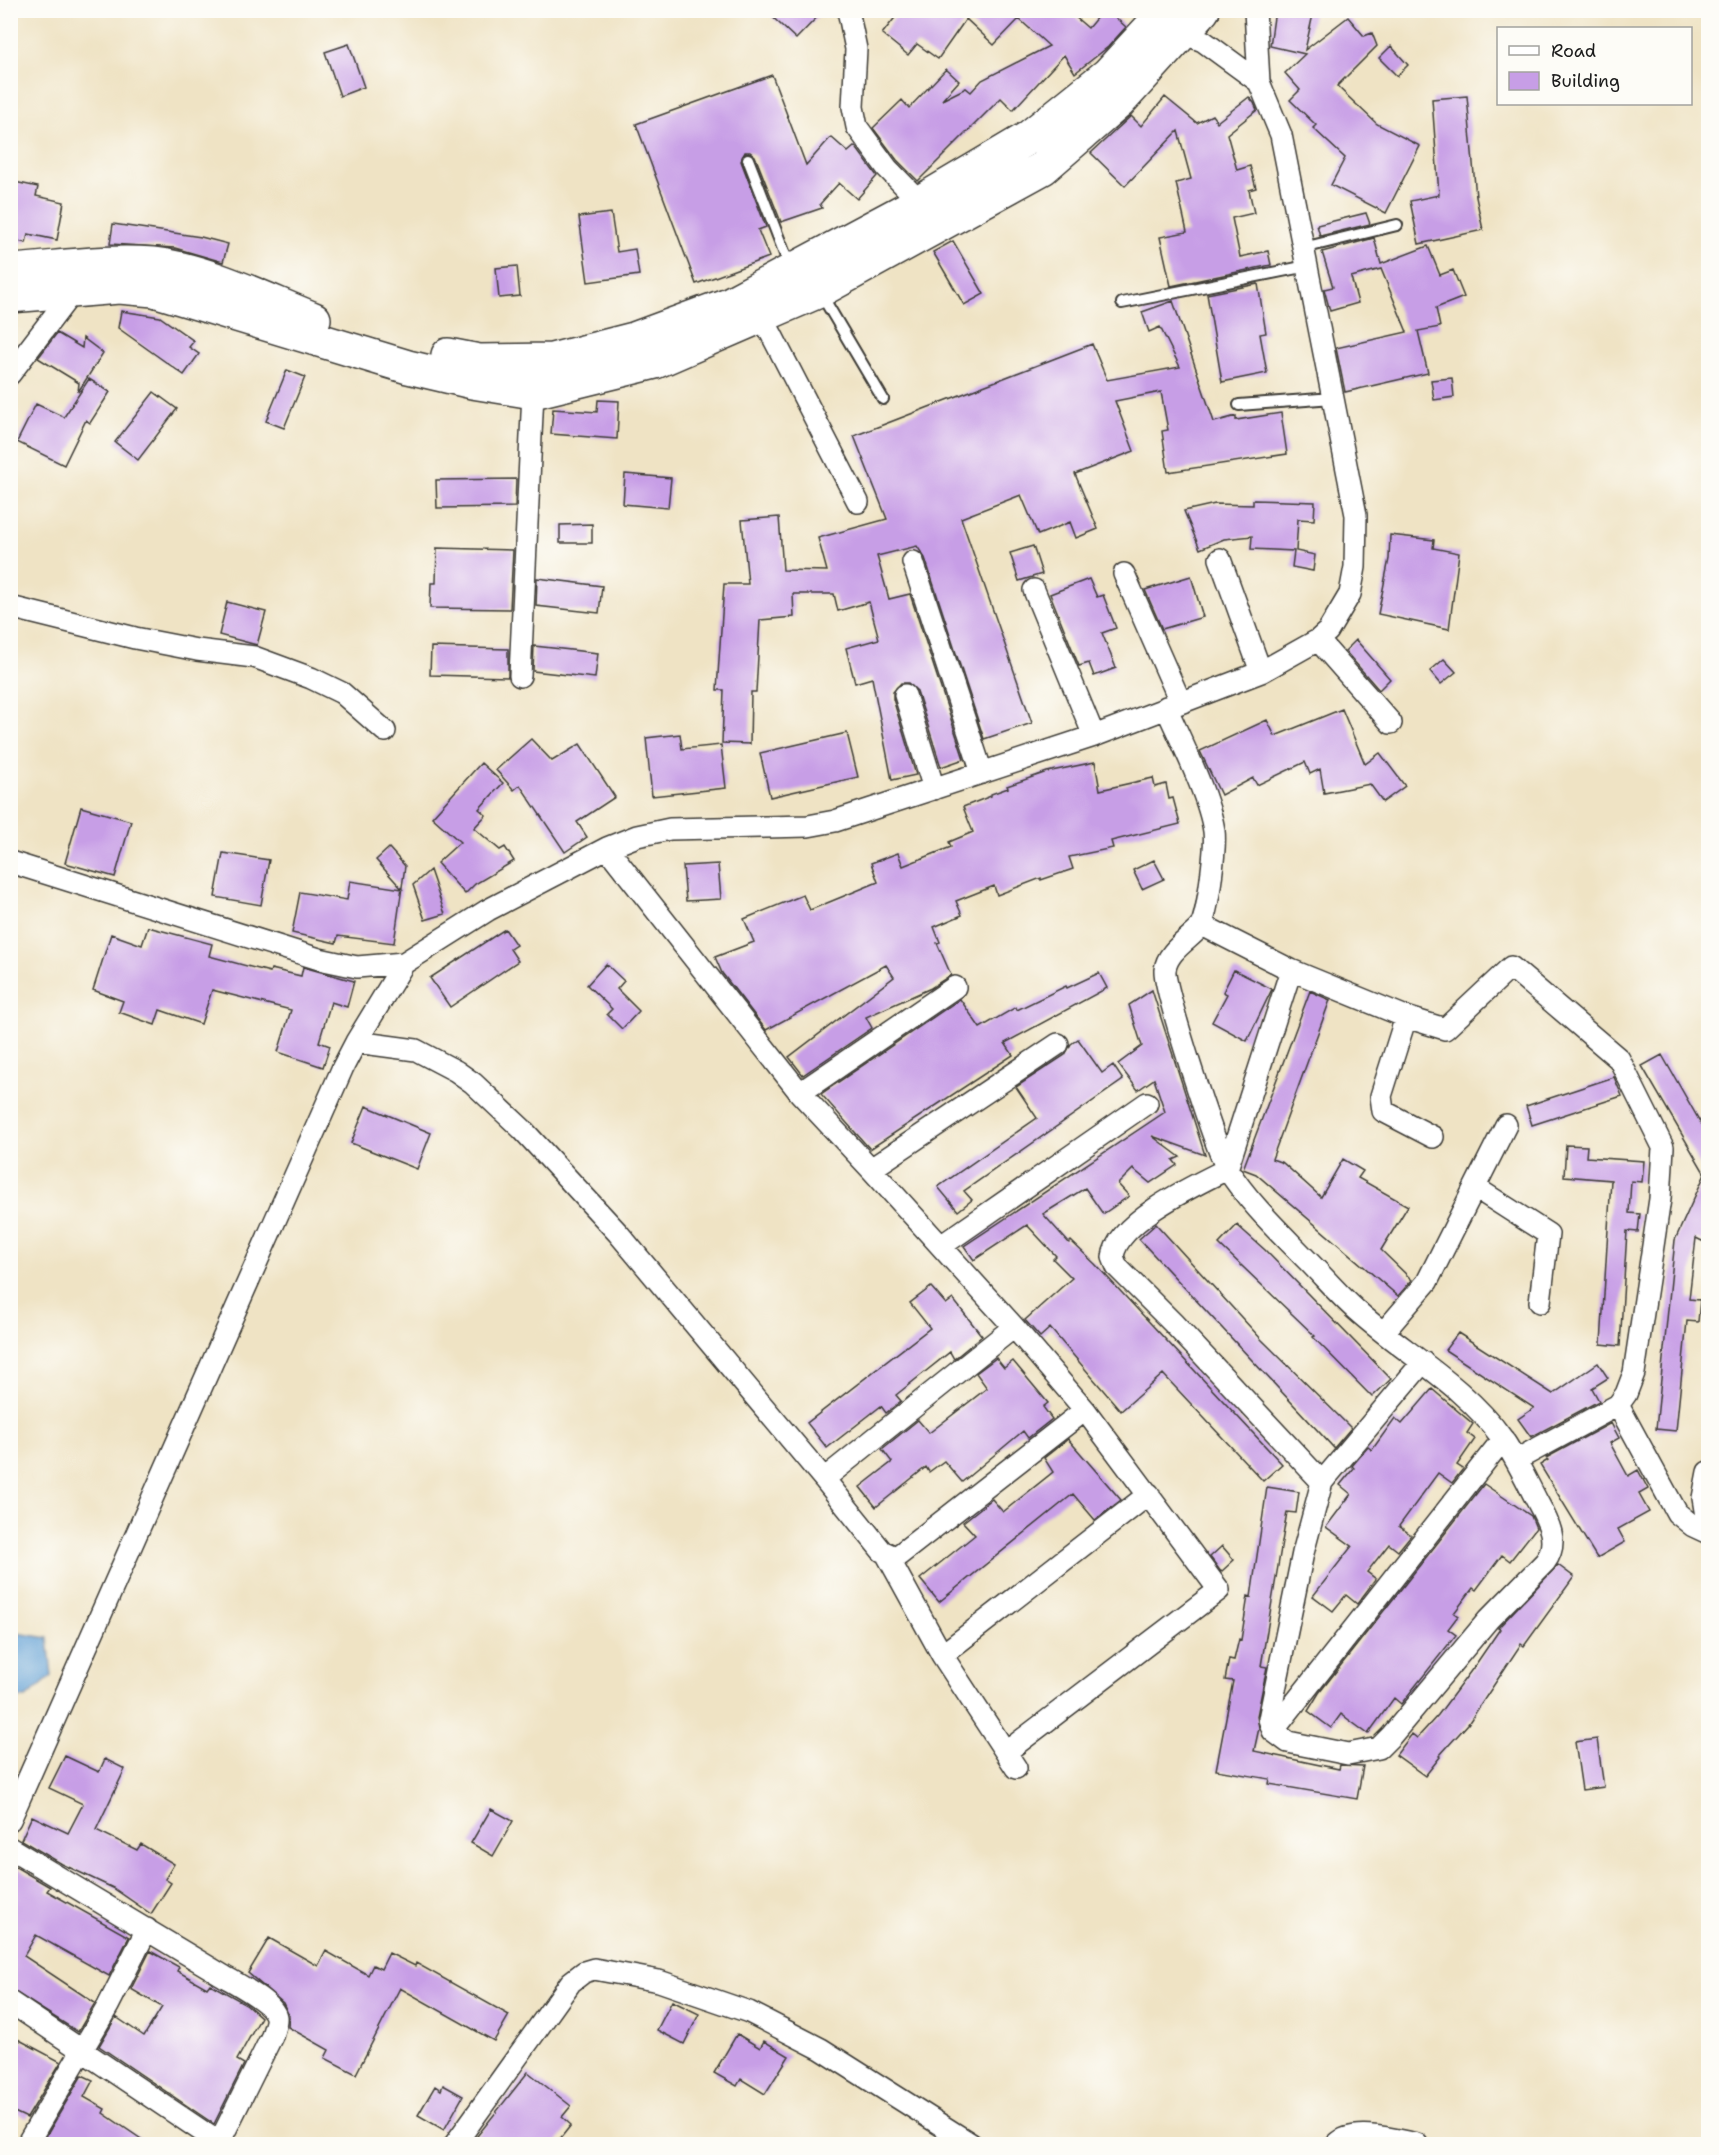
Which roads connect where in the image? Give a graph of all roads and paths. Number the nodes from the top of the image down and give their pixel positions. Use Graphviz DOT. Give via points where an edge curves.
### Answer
graph roads {
  1 [pos="848,10"];
  2 [pos="1255,10"];
  3 [pos="1173,16"];
  4 [pos="1259,82"];
  5 [pos="1048,123"];
  6 [pos="1072,145"];
  7 [pos="748,159"];
  8 [pos="920,202"];
  9 [pos="1397,225"];
  10 [pos="1305,257"];
  11 [pos="791,270"];
  12 [pos="10,271"];
  13 [pos="74,290"];
  14 [pos="819,291"];
  15 [pos="10,296"];
  16 [pos="1122,303"];
  17 [pos="762,316"];
  18 [pos="10,374"];
  19 [pos="533,392"];
  20 [pos="1333,398"];
  21 [pos="883,399"];
  22 [pos="1239,405"];
  23 [pos="858,502"];
  24 [pos="1220,559"];
  25 [pos="913,562"];
  26 [pos="1124,574"];
  27 [pos="1034,590"];
  28 [pos="10,607"];
  29 [pos="1318,640"];
  30 [pos="1261,672"];
  31 [pos="520,676"];
  32 [pos="905,696"];
  33 [pos="1173,704"];
  34 [pos="1391,723"];
  35 [pos="385,731"];
  36 [pos="1094,736"];
  37 [pos="982,773"];
  38 [pos="934,789"];
  39 [pos="607,848"];
  40 [pos="10,862"];
  41 [pos="1202,925"];
  42 [pos="404,963"];
  43 [pos="1291,970"];
  44 [pos="955,987"];
  45 [pos="1406,1017"];
  46 [pos="356,1042"];
  47 [pos="1058,1044"];
  48 [pos="800,1093"];
  49 [pos="1147,1103"];
  50 [pos="1506,1125"];
  51 [pos="1433,1137"];
  52 [pos="870,1169"];
  53 [pos="1227,1169"];
  54 [pos="1476,1188"];
  55 [pos="941,1246"];
  56 [pos="1540,1302"];
  57 [pos="1014,1327"];
  58 [pos="1384,1332"];
  59 [pos="1423,1362"];
  60 [pos="1618,1405"];
  61 [pos="1085,1410"];
  62 [pos="1503,1439"];
  63 [pos="1516,1460"];
  64 [pos="1708,1472"];
  65 [pos="824,1479"];
  66 [pos="1322,1482"];
  67 [pos="1149,1494"];
  68 [pos="1708,1531"];
  69 [pos="887,1555"];
  70 [pos="942,1655"];
  71 [pos="1273,1731"];
  72 [pos="10,1820"];
  73 [pos="10,1848"];
  74 [pos="147,1929"];
  75 [pos="10,2002"];
  76 [pos="82,2051"];
  77 [pos="215,2142"];
  78 [pos="27,2145"];
  79 [pos="455,2145"];
  80 [pos="971,2145"];
  81 [pos="1337,2145"];
  82 [pos="1417,2145"];
  1 -- 8 [label="street" via="856,49 853,107 857,127 887,168"];
  2 -- 4 [label="street"];
  3 -- 4 [label="street"];
  3 -- 5 [label="highway"];
  3 -- 6 [label="highway" via="1119,102"];
  4 -- 10 [label="street" via="1281,135"];
  5 -- 6 [label="highway"];
  5 -- 8 [label="highway"];
  6 -- 14 [label="highway" via="1043,168"];
  7 -- 11 [label="lane"];
  8 -- 11 [label="highway"];
  9 -- 10 [label="lane"];
  10 -- 16 [label="lane"];
  10 -- 20 [label="street"];
  11 -- 12 [label="highway" via="729,304 634,339 552,360 519,362 439,354 321,322 210,278 155,264"];
  13 -- 15 [label="highway"];
  13 -- 18 [label="street"];
  13 -- 19 [label="highway" via="119,286 154,290 408,367"];
  14 -- 17 [label="highway"];
  14 -- 21 [label="lane"];
  17 -- 19 [label="highway" via="655,362"];
  17 -- 23 [label="street"];
  19 -- 31 [label="street"];
  20 -- 22 [label="lane"];
  20 -- 29 [label="street" via="1356,515 1355,567 1350,594 1333,624"];
  24 -- 30 [label="street"];
  25 -- 37 [label="street"];
  26 -- 33 [label="street"];
  27 -- 36 [label="street"];
  28 -- 35 [label="street" via="135,638 254,657 342,693"];
  29 -- 30 [label="street"];
  29 -- 34 [label="street"];
  30 -- 33 [label="street"];
  32 -- 38 [label="street"];
  33 -- 36 [label="street"];
  33 -- 41 [label="street" via="1214,831"];
  36 -- 37 [label="street"];
  37 -- 38 [label="street"];
  38 -- 39 [label="street" via="808,826 670,829"];
  39 -- 42 [label="street" via="488,910"];
  39 -- 48 [label="street"];
  40 -- 42 [label="street" via="319,959 357,967"];
  41 -- 43 [label="street"];
  41 -- 53 [label="street" via="1170,957 1165,970 1173,1009"];
  42 -- 46 [label="street"];
  43 -- 45 [label="street"];
  43 -- 53 [label="street"];
  44 -- 48 [label="street"];
  45 -- 51 [label="street" via="1381,1096 1383,1111"];
  45 -- 60 [label="street" via="1445,1029 1511,967 1619,1059 1663,1147 1660,1199 1634,1373"];
  46 -- 65 [label="street" via="416,1050 465,1077 522,1129 618,1233"];
  46 -- 72 [label="street"];
  47 -- 52 [label="street"];
  48 -- 52 [label="street"];
  49 -- 55 [label="street"];
  50 -- 54 [label="street"];
  52 -- 55 [label="street"];
  53 -- 58 [label="street" via="1287,1239 1356,1310"];
  53 -- 66 [label="street" via="1172,1198 1140,1221 1120,1238 1113,1257 1117,1267"];
  54 -- 56 [label="street" via="1548,1234"];
  54 -- 58 [label="street" via="1427,1282"];
  55 -- 57 [label="street"];
  57 -- 61 [label="street"];
  57 -- 65 [label="street"];
  58 -- 59 [label="street"];
  59 -- 62 [label="street" via="1463,1396"];
  59 -- 66 [label="street"];
  60 -- 63 [label="street"];
  60 -- 68 [label="street" via="1677,1513"];
  61 -- 67 [label="street"];
  61 -- 69 [label="street" via="904,1551"];
  62 -- 63 [label="street"];
  62 -- 71 [label="street"];
  63 -- 71 [label="street" via="1551,1528 1551,1554 1488,1620 1391,1736 1379,1748 1348,1754 1288,1742"];
  64 -- 68 [label="street" via="1703,1498"];
  65 -- 69 [label="street"];
  66 -- 71 [label="street" via="1270,1709"];
  67 -- 70 [label="street"];
  67 -- 70 [label="street" via="1219,1590 1011,1760"];
  69 -- 70 [label="street"];
  73 -- 74 [label="street"];
  74 -- 76 [label="street"];
  74 -- 77 [label="street" via="256,1996 276,2017 272,2036"];
  75 -- 76 [label="street"];
  76 -- 77 [label="street"];
  76 -- 78 [label="street"];
  79 -- 80 [label="street" via="572,1982 594,1969 659,1981 749,2012 821,2049"];
  81 -- 82 [label="street" via="1364,2135"];
}
